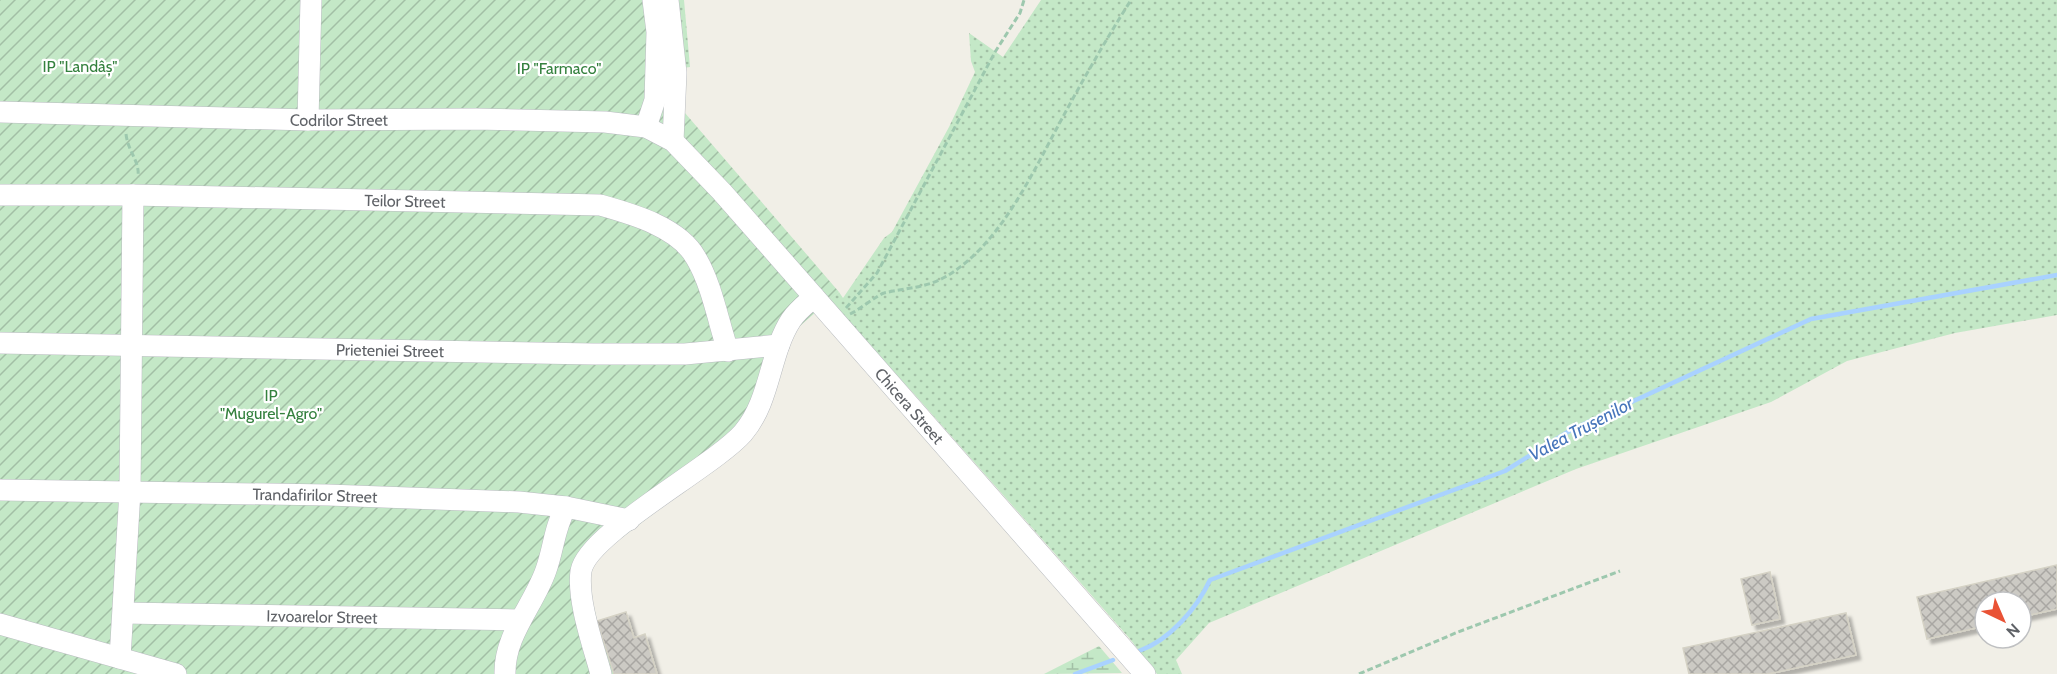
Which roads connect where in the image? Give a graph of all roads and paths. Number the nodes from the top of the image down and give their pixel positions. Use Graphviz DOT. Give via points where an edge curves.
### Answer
graph roads {
  1 [pos="311,0"];
  2 [pos="653,0"];
  3 [pos="668,0"];
  4 [pos="1024,0"];
  5 [pos="1131,0"];
  6 [pos="0,112"];
  7 [pos="140,117"];
  8 [pos="308,120"];
  9 [pos="646,127"];
  10 [pos="673,141"];
  11 [pos="0,195"];
  12 [pos="133,195"];
  13 [pos="814,297"];
  14 [pos="835,321"];
  15 [pos="0,343"];
  16 [pos="132,345"];
  17 [pos="779,345"];
  18 [pos="728,351"];
  19 [pos="0,490"];
  20 [pos="130,491"];
  21 [pos="566,507"];
  22 [pos="629,520"];
  23 [pos="1620,571"];
  24 [pos="124,614"];
  25 [pos="519,620"];
  26 [pos="0,624"];
  27 [pos="120,658"];
  28 [pos="176,674"];
  29 [pos="505,674"];
  30 [pos="601,674"];
  31 [pos="1145,674"];
  32 [pos="1359,674"];
  1 -- 8 [label="street"];
  2 -- 9 [label="street" via="657,32 655,100"];
  3 -- 10 [label="street" via="675,73"];
  4 -- 14 [label="path" via="877,273"];
  5 -- 14 [label="path" via="1013,208 973,256 945,278 908,291 882,293"];
  6 -- 7 [label="street, Codrilor Street"];
  7 -- 8 [label="street, Codrilor Street"];
  7 -- 12 [label="path" via="139,124 126,134 129,153 139,168"];
  8 -- 9 [label="street, Codrilor Street" via="476,119 605,122"];
  9 -- 10 [label="street, Codrilor Street"];
  10 -- 13 [label="street, Chicera Street"];
  11 -- 12 [label="street, Teilor Street"];
  12 -- 16 [label="street"];
  12 -- 18 [label="street, Teilor Street" via="600,205 647,221 682,242 696,256"];
  13 -- 14 [label="street, Chicera Street"];
  13 -- 17 [label="street" via="792,319"];
  14 -- 31 [label="street, Chicera Street"];
  15 -- 16 [label="street, Prieteniei Street"];
  16 -- 18 [label="street, Prieteniei Street" via="593,354"];
  16 -- 20 [label="street"];
  17 -- 18 [label="street, Prieteniei Street"];
  17 -- 22 [label="street" via="763,398 744,432"];
  19 -- 20 [label="street, Trandafirilor Street"];
  20 -- 21 [label="street, Trandafirilor Street" via="495,501"];
  20 -- 24 [label="street"];
  21 -- 22 [label="street, Trandafirilor Street"];
  21 -- 25 [label="street" via="556,525 540,586"];
  22 -- 30 [label="street" via="594,548 581,570 587,618"];
  23 -- 32 [label="path"];
  24 -- 25 [label="street, Izvoarelor Street"];
  24 -- 27 [label="street"];
  25 -- 29 [label="street" via="505,661"];
  26 -- 27 [label="street"];
  27 -- 28 [label="street"];
}
